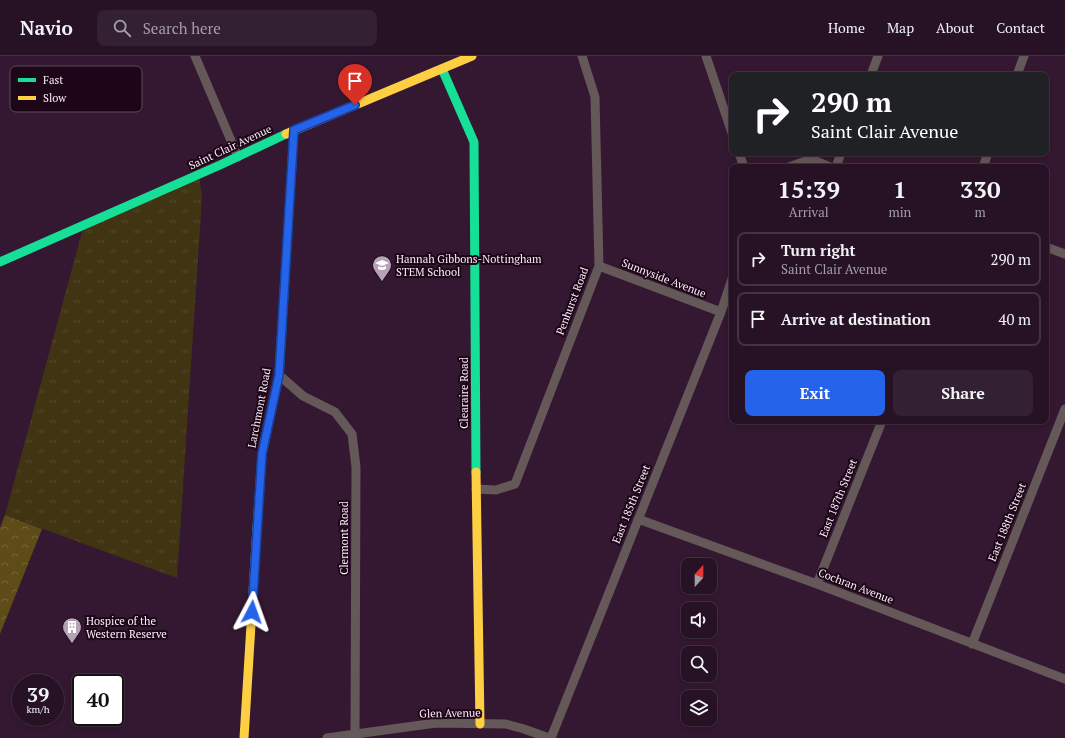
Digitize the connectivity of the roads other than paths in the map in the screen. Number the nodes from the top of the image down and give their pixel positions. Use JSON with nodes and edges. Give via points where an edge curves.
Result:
{"nodes":[{"id":1,"x":195,"y":56,"type":"edge"},
{"id":2,"x":472,"y":56,"type":"edge"},
{"id":3,"x":582,"y":56,"type":"edge"},
{"id":4,"x":706,"y":56,"type":"edge"},
{"id":5,"x":878,"y":56,"type":"edge"},
{"id":6,"x":1024,"y":56,"type":"edge"},
{"id":7,"x":442,"y":69,"type":"junction"},
{"id":8,"x":872,"y":72,"type":"edge"},
{"id":9,"x":1018,"y":72,"type":"edge"},
{"id":10,"x":729,"y":124,"type":"edge"},
{"id":11,"x":294,"y":130,"type":"junction"},
{"id":12,"x":238,"y":157,"type":"junction"},
{"id":13,"x":797,"y":164,"type":"edge"},
{"id":14,"x":823,"y":164,"type":"edge"},
{"id":15,"x":1049,"y":248,"type":"edge"},
{"id":16,"x":1065,"y":254,"type":"edge"},
{"id":17,"x":0,"y":262,"type":"edge"},
{"id":18,"x":598,"y":266,"type":"junction"},
{"id":19,"x":729,"y":286,"type":"edge"},
{"id":20,"x":720,"y":312,"type":"junction"},
{"id":21,"x":279,"y":375,"type":"junction"},
{"id":22,"x":1065,"y":410,"type":"edge"},
{"id":23,"x":881,"y":424,"type":"edge"},
{"id":24,"x":476,"y":489,"type":"junction"},
{"id":25,"x":638,"y":519,"type":"junction"},
{"id":26,"x":817,"y":584,"type":"junction"},
{"id":27,"x":972,"y":644,"type":"junction"},
{"id":28,"x":1065,"y":679,"type":"edge"},
{"id":29,"x":480,"y":724,"type":"junction"},
{"id":30,"x":355,"y":736,"type":"edge"},
{"id":31,"x":244,"y":738,"type":"edge"},
{"id":32,"x":327,"y":738,"type":"edge"},
{"id":33,"x":550,"y":738,"type":"edge"}],
"edges":[{"from":1,"to":12,"type":"street"},
{"from":2,"to":7,"type":"street","name":"Saint Clair Avenue"},
{"from":3,"to":18,"type":"street","name":"Penhurst Road","via":[[595,97]]},
{"from":4,"to":10,"type":"street"},
{"from":5,"to":8,"type":"street"},
{"from":6,"to":9,"type":"street"},
{"from":7,"to":11,"type":"street","name":"Saint Clair Avenue"},
{"from":7,"to":24,"type":"street","name":"Clearaire Road","via":[[474,142]]},
{"from":11,"to":12,"type":"street","name":"Saint Clair Avenue"},
{"from":11,"to":21,"type":"street","name":"Larchmont Road"},
{"from":12,"to":17,"type":"street","name":"Saint Clair Avenue"},
{"from":13,"to":14,"type":"street","via":[[811,159]]},
{"from":15,"to":16,"type":"street"},
{"from":18,"to":20,"type":"street","name":"Sunnyside Avenue"},
{"from":18,"to":24,"type":"street","name":"Penhurst Road","via":[[515,484],[496,490]]},
{"from":19,"to":20,"type":"street","name":"East 185th Street"},
{"from":20,"to":25,"type":"street","name":"East 185th Street"},
{"from":21,"to":30,"type":"street","name":"Clermont Road","via":[[303,396],[336,412],[352,434],[356,467]]},
{"from":21,"to":31,"type":"street","name":"Larchmont Road","via":[[262,454]]},
{"from":22,"to":27,"type":"street","name":"East 188th Street"},
{"from":23,"to":26,"type":"street","name":"East 187th Street"},
{"from":24,"to":29,"type":"street","name":"Clearaire Road"},
{"from":25,"to":26,"type":"street","name":"Cochran Avenue"},
{"from":25,"to":33,"type":"street","name":"East 185th Street"},
{"from":26,"to":27,"type":"street","name":"Cochran Avenue"},
{"from":27,"to":28,"type":"street","name":"Cochran Avenue"},
{"from":29,"to":30,"type":"street","name":"Glen Avenue","via":[[436,723]]},
{"from":29,"to":33,"type":"street","name":"Glen Avenue","via":[[506,724]]},
{"from":30,"to":32,"type":"street","name":"Glen Avenue"}]}
